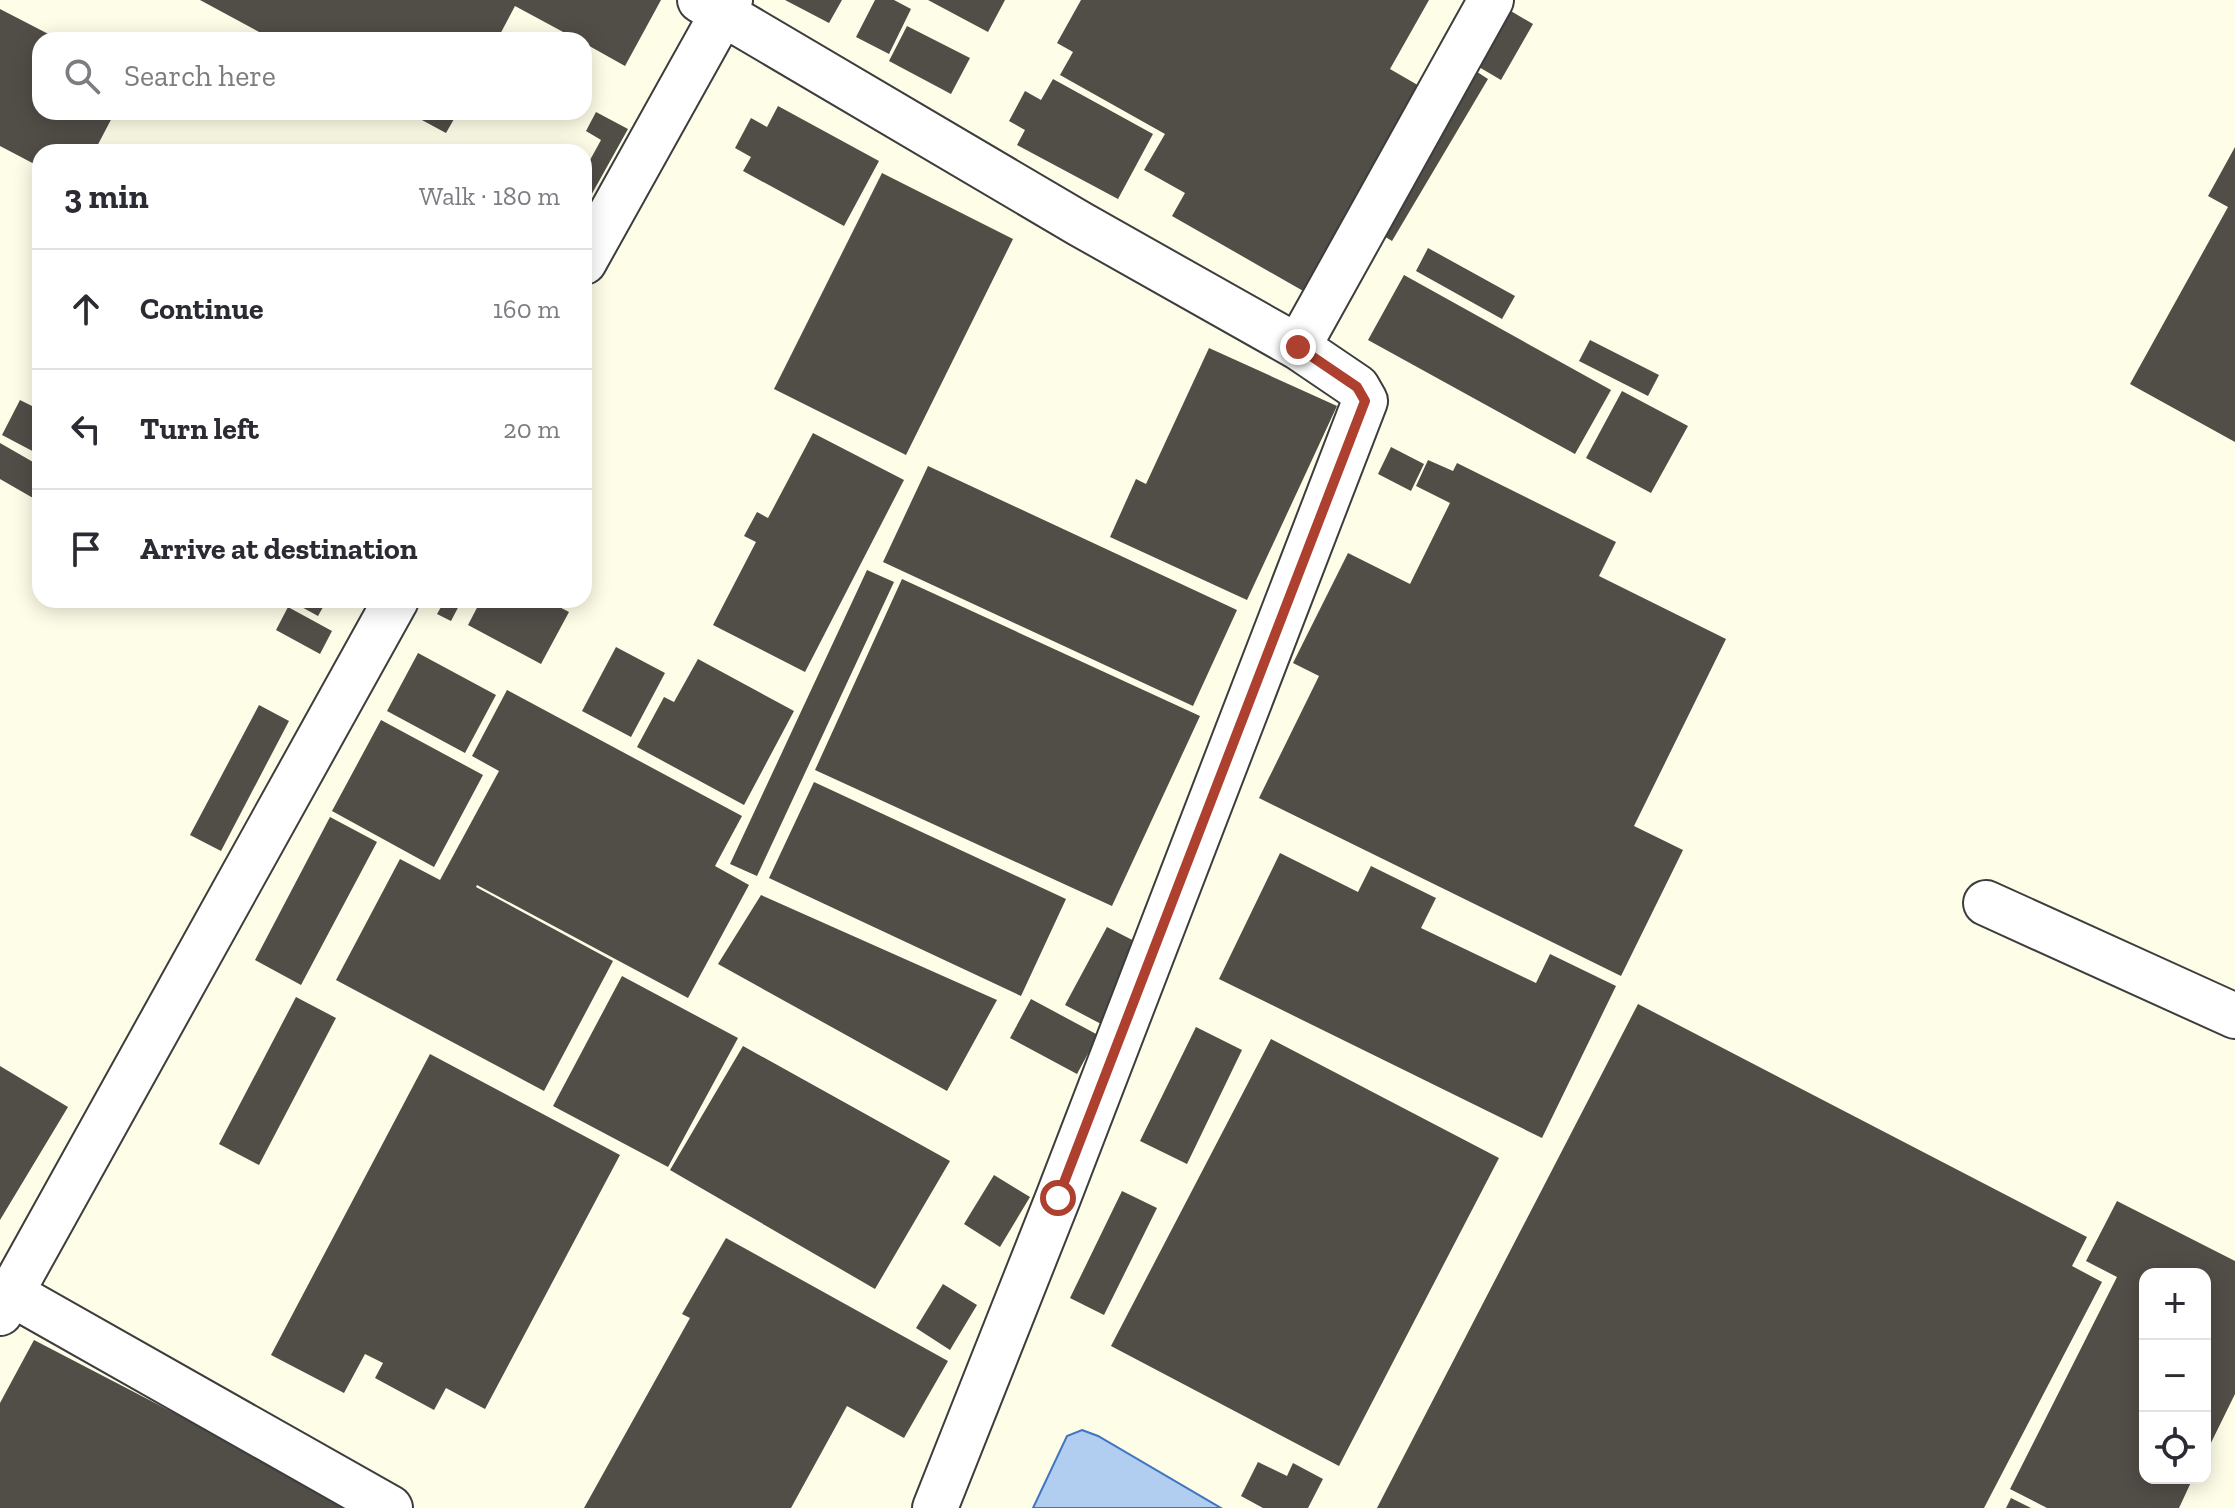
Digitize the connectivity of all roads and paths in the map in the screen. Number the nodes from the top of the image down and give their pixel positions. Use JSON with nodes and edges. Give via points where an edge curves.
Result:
{"nodes":[{"id":1,"x":1491,"y":0,"type":"edge"},
{"id":2,"x":717,"y":5,"type":"edge"},
{"id":3,"x":592,"y":247,"type":"edge"},
{"id":4,"x":1298,"y":347,"type":"junction"},
{"id":5,"x":392,"y":608,"type":"edge"},
{"id":6,"x":1986,"y":903,"type":"dead end"},
{"id":7,"x":2235,"y":1016,"type":"edge"},
{"id":8,"x":5,"y":1303,"type":"edge"},
{"id":9,"x":390,"y":1508,"type":"edge"},
{"id":10,"x":935,"y":1508,"type":"edge"}],
"edges":[{"from":1,"to":4,"type":"street"},
{"from":2,"to":3,"type":"street"},
{"from":2,"to":4,"type":"street","via":[[1080,224]]},
{"from":4,"to":10,"type":"street","via":[[1357,387],[1365,401]]},
{"from":5,"to":8,"type":"street"},
{"from":6,"to":7,"type":"street"},
{"from":8,"to":9,"type":"street"}]}
